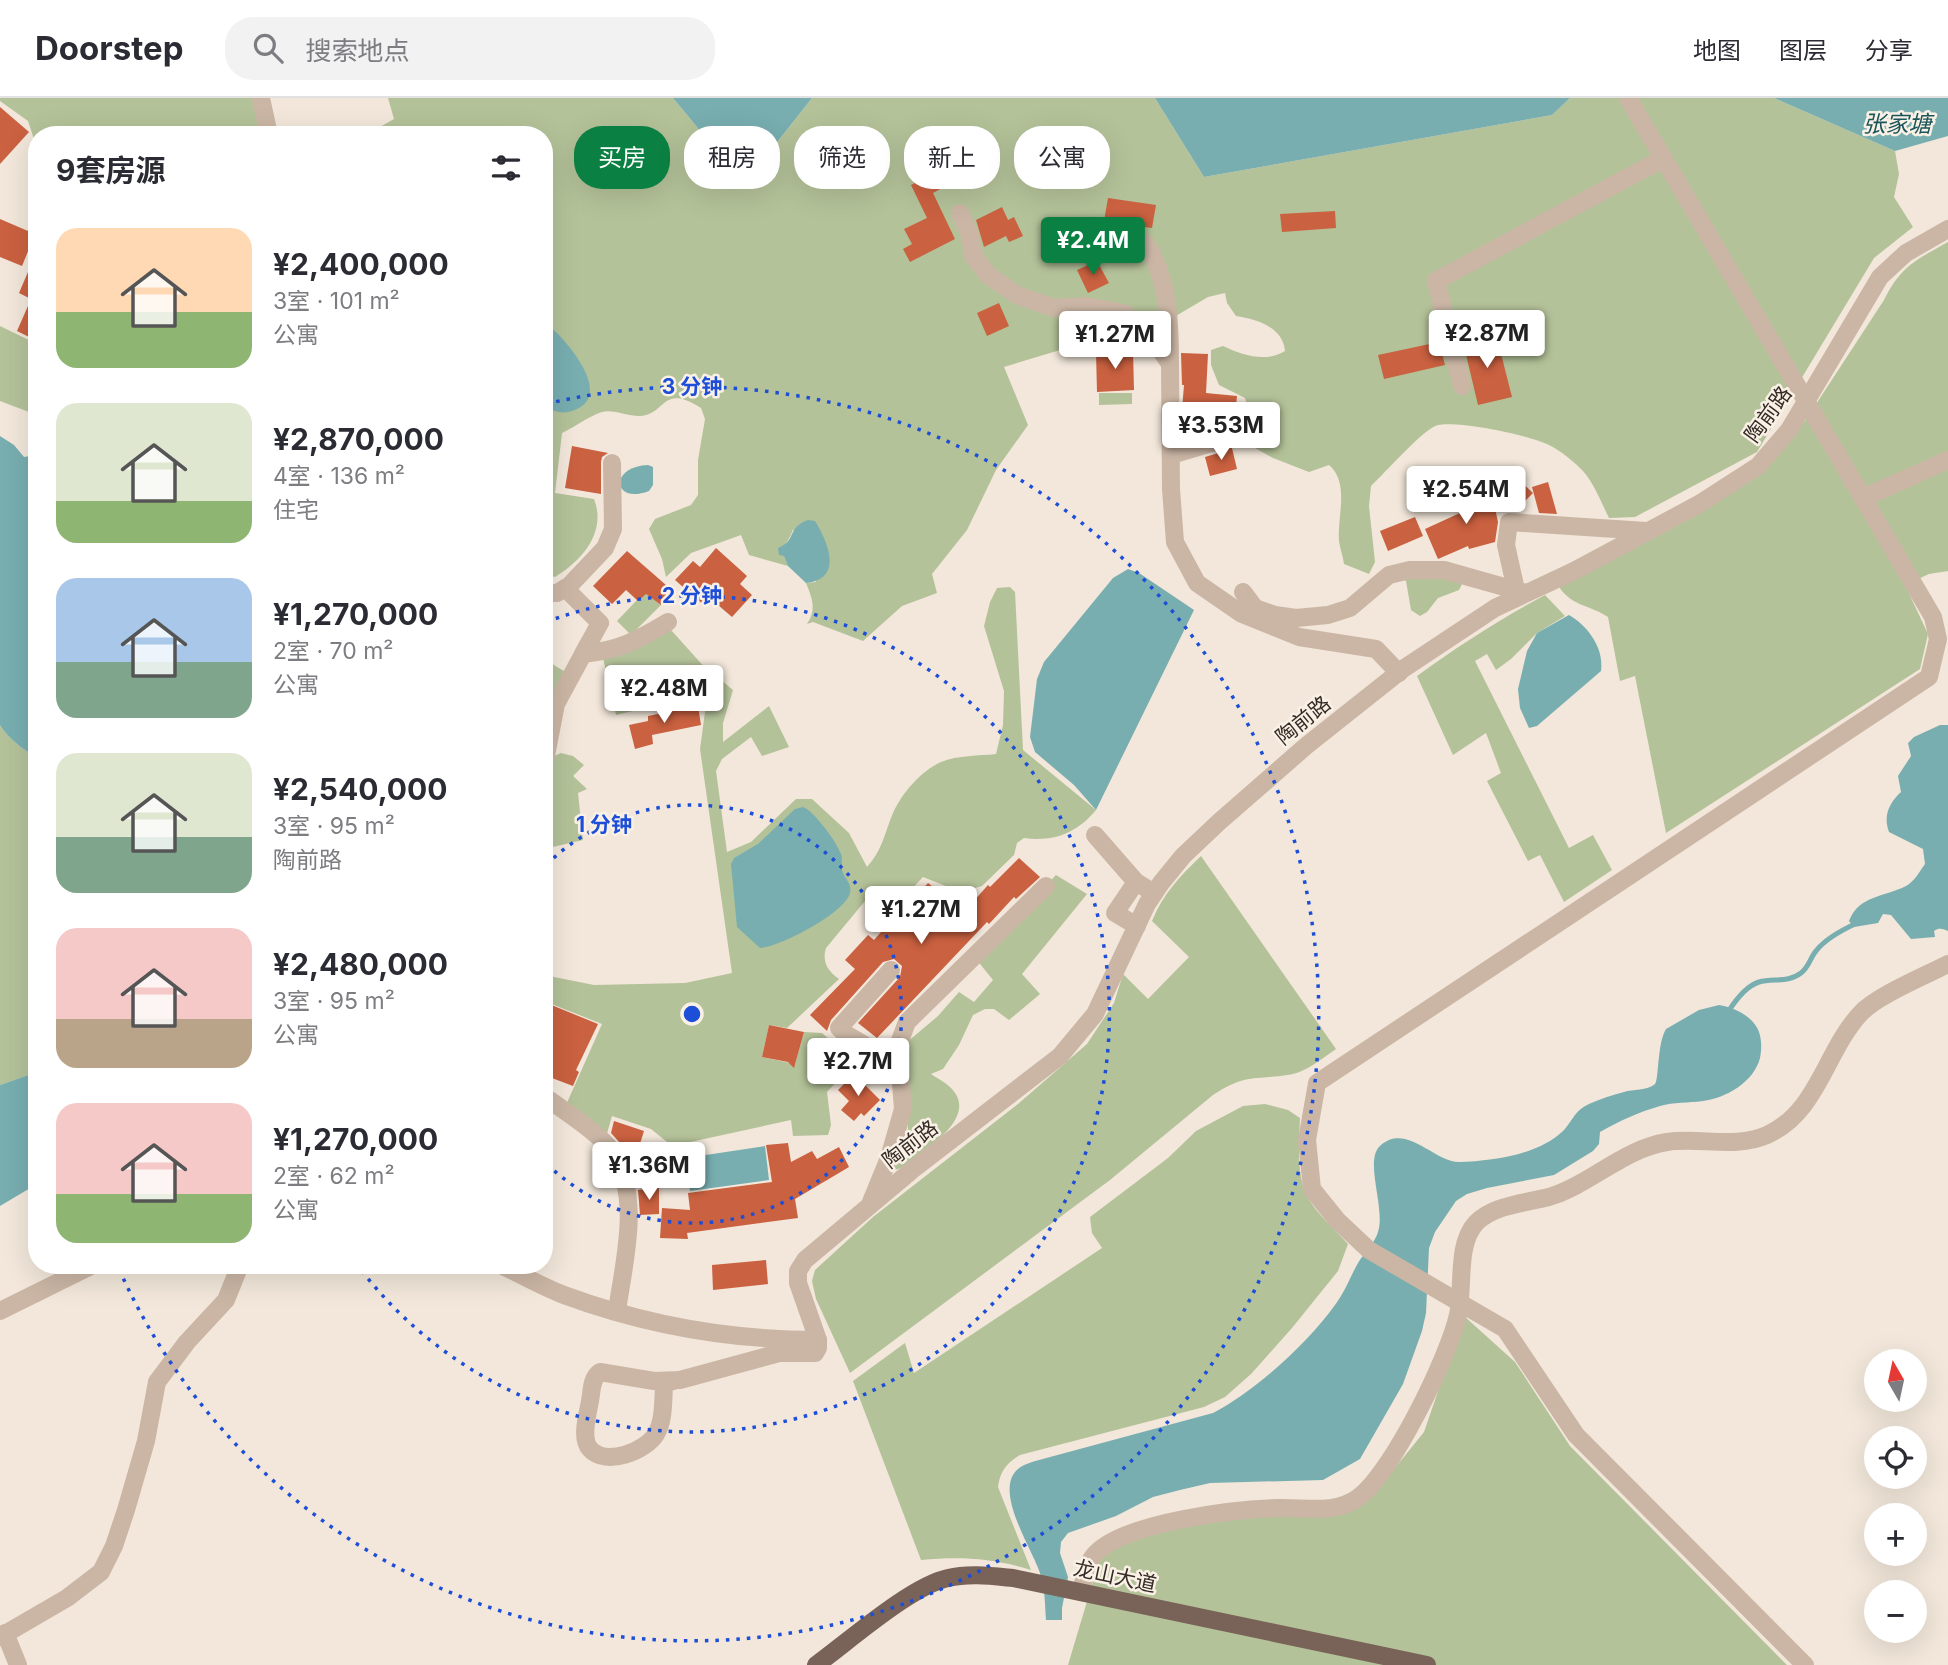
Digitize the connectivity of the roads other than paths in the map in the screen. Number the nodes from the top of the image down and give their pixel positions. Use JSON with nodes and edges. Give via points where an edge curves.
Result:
{"nodes":[{"id":1,"x":261,"y":98,"type":"edge"},
{"id":2,"x":1628,"y":98,"type":"edge"},
{"id":3,"x":268,"y":126,"type":"edge"},
{"id":4,"x":1664,"y":158,"type":"junction"},
{"id":5,"x":960,"y":212,"type":"dead end"},
{"id":6,"x":1948,"y":229,"type":"edge"},
{"id":7,"x":1129,"y":230,"type":"dead end"},
{"id":8,"x":1170,"y":364,"type":"junction"},
{"id":9,"x":1462,"y":386,"type":"dead end"},
{"id":10,"x":1807,"y":401,"type":"junction"},
{"id":11,"x":1171,"y":422,"type":"junction"},
{"id":12,"x":1171,"y":455,"type":"junction"},
{"id":13,"x":1948,"y":460,"type":"edge"},
{"id":14,"x":612,"y":463,"type":"dead end"},
{"id":15,"x":1863,"y":498,"type":"junction"},
{"id":16,"x":1648,"y":531,"type":"junction"},
{"id":17,"x":565,"y":588,"type":"junction"},
{"id":18,"x":1521,"y":592,"type":"junction"},
{"id":19,"x":553,"y":593,"type":"edge"},
{"id":20,"x":1245,"y":603,"type":"junction"},
{"id":21,"x":668,"y":622,"type":"dead end"},
{"id":22,"x":583,"y":654,"type":"junction"},
{"id":23,"x":1399,"y":673,"type":"junction"},
{"id":24,"x":553,"y":720,"type":"edge"},
{"id":25,"x":1095,"y":835,"type":"dead end"},
{"id":26,"x":1136,"y":882,"type":"junction"},
{"id":27,"x":1046,"y":886,"type":"dead end"},
{"id":28,"x":1154,"y":893,"type":"junction"},
{"id":29,"x":1137,"y":926,"type":"junction"},
{"id":30,"x":1948,"y":964,"type":"edge"},
{"id":31,"x":891,"y":970,"type":"dead end"},
{"id":32,"x":899,"y":1065,"type":"junction"},
{"id":33,"x":553,"y":1103,"type":"edge"},
{"id":34,"x":870,"y":1205,"type":"junction"},
{"id":35,"x":75,"y":1274,"type":"edge"},
{"id":36,"x":236,"y":1274,"type":"edge"},
{"id":37,"x":520,"y":1274,"type":"edge"},
{"id":38,"x":1455,"y":1300,"type":"junction"},
{"id":39,"x":0,"y":1311,"type":"edge"},
{"id":40,"x":617,"y":1311,"type":"junction"},
{"id":41,"x":818,"y":1340,"type":"junction"},
{"id":42,"x":677,"y":1380,"type":"junction"},
{"id":43,"x":1080,"y":1592,"type":"junction"},
{"id":44,"x":3,"y":1635,"type":"edge"},
{"id":45,"x":18,"y":1665,"type":"edge"},
{"id":46,"x":816,"y":1665,"type":"edge"},
{"id":47,"x":1427,"y":1665,"type":"edge"},
{"id":48,"x":1805,"y":1665,"type":"edge"}],
"edges":[{"from":1,"to":3,"type":"street"},
{"from":2,"to":4,"type":"street"},
{"from":4,"to":9,"type":"street","via":[[1436,281]]},
{"from":4,"to":10,"type":"street"},
{"from":5,"to":8,"type":"street","via":[[974,255],[988,275],[1017,295],[1054,308],[1086,306],[1124,313],[1150,335]]},
{"from":6,"to":10,"type":"street","name":"陶前路","via":[[1906,253],[1880,277]]},
{"from":7,"to":8,"type":"street","via":[[1145,243],[1159,272],[1170,323]]},
{"from":8,"to":11,"type":"street"},
{"from":10,"to":15,"type":"street"},
{"from":10,"to":16,"type":"street","name":"陶前路","via":[[1758,466]]},
{"from":11,"to":12,"type":"street"},
{"from":11,"to":12,"type":"street","via":[[1213,423],[1218,440]]},
{"from":12,"to":20,"type":"street","via":[[1175,542],[1197,583]]},
{"from":13,"to":15,"type":"street"},
{"from":14,"to":17,"type":"street","via":[[613,529],[605,548]]},
{"from":15,"to":38,"type":"street","via":[[1933,617],[1938,639],[1929,677],[1317,1083],[1307,1140],[1312,1189],[1369,1250]]},
{"from":16,"to":18,"type":"street","name":"陶前路","via":[[1574,571]]},
{"from":16,"to":18,"type":"street","via":[[1509,522],[1506,545]]},
{"from":17,"to":19,"type":"street"},
{"from":17,"to":22,"type":"street","via":[[600,623]]},
{"from":18,"to":20,"type":"street","via":[[1444,570],[1410,570],[1388,575],[1350,608],[1328,615],[1275,615]]},
{"from":18,"to":23,"type":"street","name":"陶前路"},
{"from":20,"to":23,"type":"street","via":[[1299,637],[1376,649]]},
{"from":21,"to":22,"type":"street","via":[[611,651]]},
{"from":22,"to":24,"type":"street","via":[[556,704]]},
{"from":23,"to":28,"type":"street","name":"陶前路","via":[[1219,822],[1183,856]]},
{"from":25,"to":26,"type":"street"},
{"from":26,"to":28,"type":"street"},
{"from":26,"to":29,"type":"street","via":[[1115,913]]},
{"from":27,"to":32,"type":"street","via":[[907,1022],[898,1046]]},
{"from":28,"to":29,"type":"street","name":"陶前路"},
{"from":29,"to":34,"type":"street","name":"陶前路","via":[[1095,1014],[1060,1056]]},
{"from":30,"to":38,"type":"street","via":[[1864,1010],[1844,1035],[1804,1106],[1773,1132],[1742,1141],[1651,1145],[1572,1188],[1480,1220],[1465,1250]]},
{"from":31,"to":32,"type":"street","via":[[839,1028]]},
{"from":32,"to":34,"type":"street","via":[[903,1109]]},
{"from":33,"to":40,"type":"street","via":[[611,1150],[627,1184],[628,1235]]},
{"from":34,"to":41,"type":"street","name":"陶前路","via":[[798,1271]]},
{"from":35,"to":39,"type":"street"},
{"from":36,"to":44,"type":"street","via":[[226,1300],[157,1382],[146,1441],[102,1572]]},
{"from":37,"to":40,"type":"street","via":[[563,1295]]},
{"from":38,"to":43,"type":"street","via":[[1452,1335],[1433,1379],[1390,1460],[1359,1497],[1332,1510],[1224,1512],[1136,1531],[1093,1556]]},
{"from":38,"to":48,"type":"street","via":[[1505,1329],[1576,1435]]},
{"from":40,"to":41,"type":"street","via":[[731,1335]]},
{"from":41,"to":42,"type":"street","via":[[815,1353],[779,1353]]},
{"from":42,"to":42,"type":"street","via":[[664,1386],[655,1437],[623,1457],[604,1457],[590,1449],[585,1438],[596,1374]]},
{"from":43,"to":46,"type":"main road","name":"龙山大道","via":[[1013,1578],[947,1578],[901,1602]]},
{"from":43,"to":47,"type":"main road","name":"龙山大道"},
{"from":44,"to":45,"type":"street"}]}
